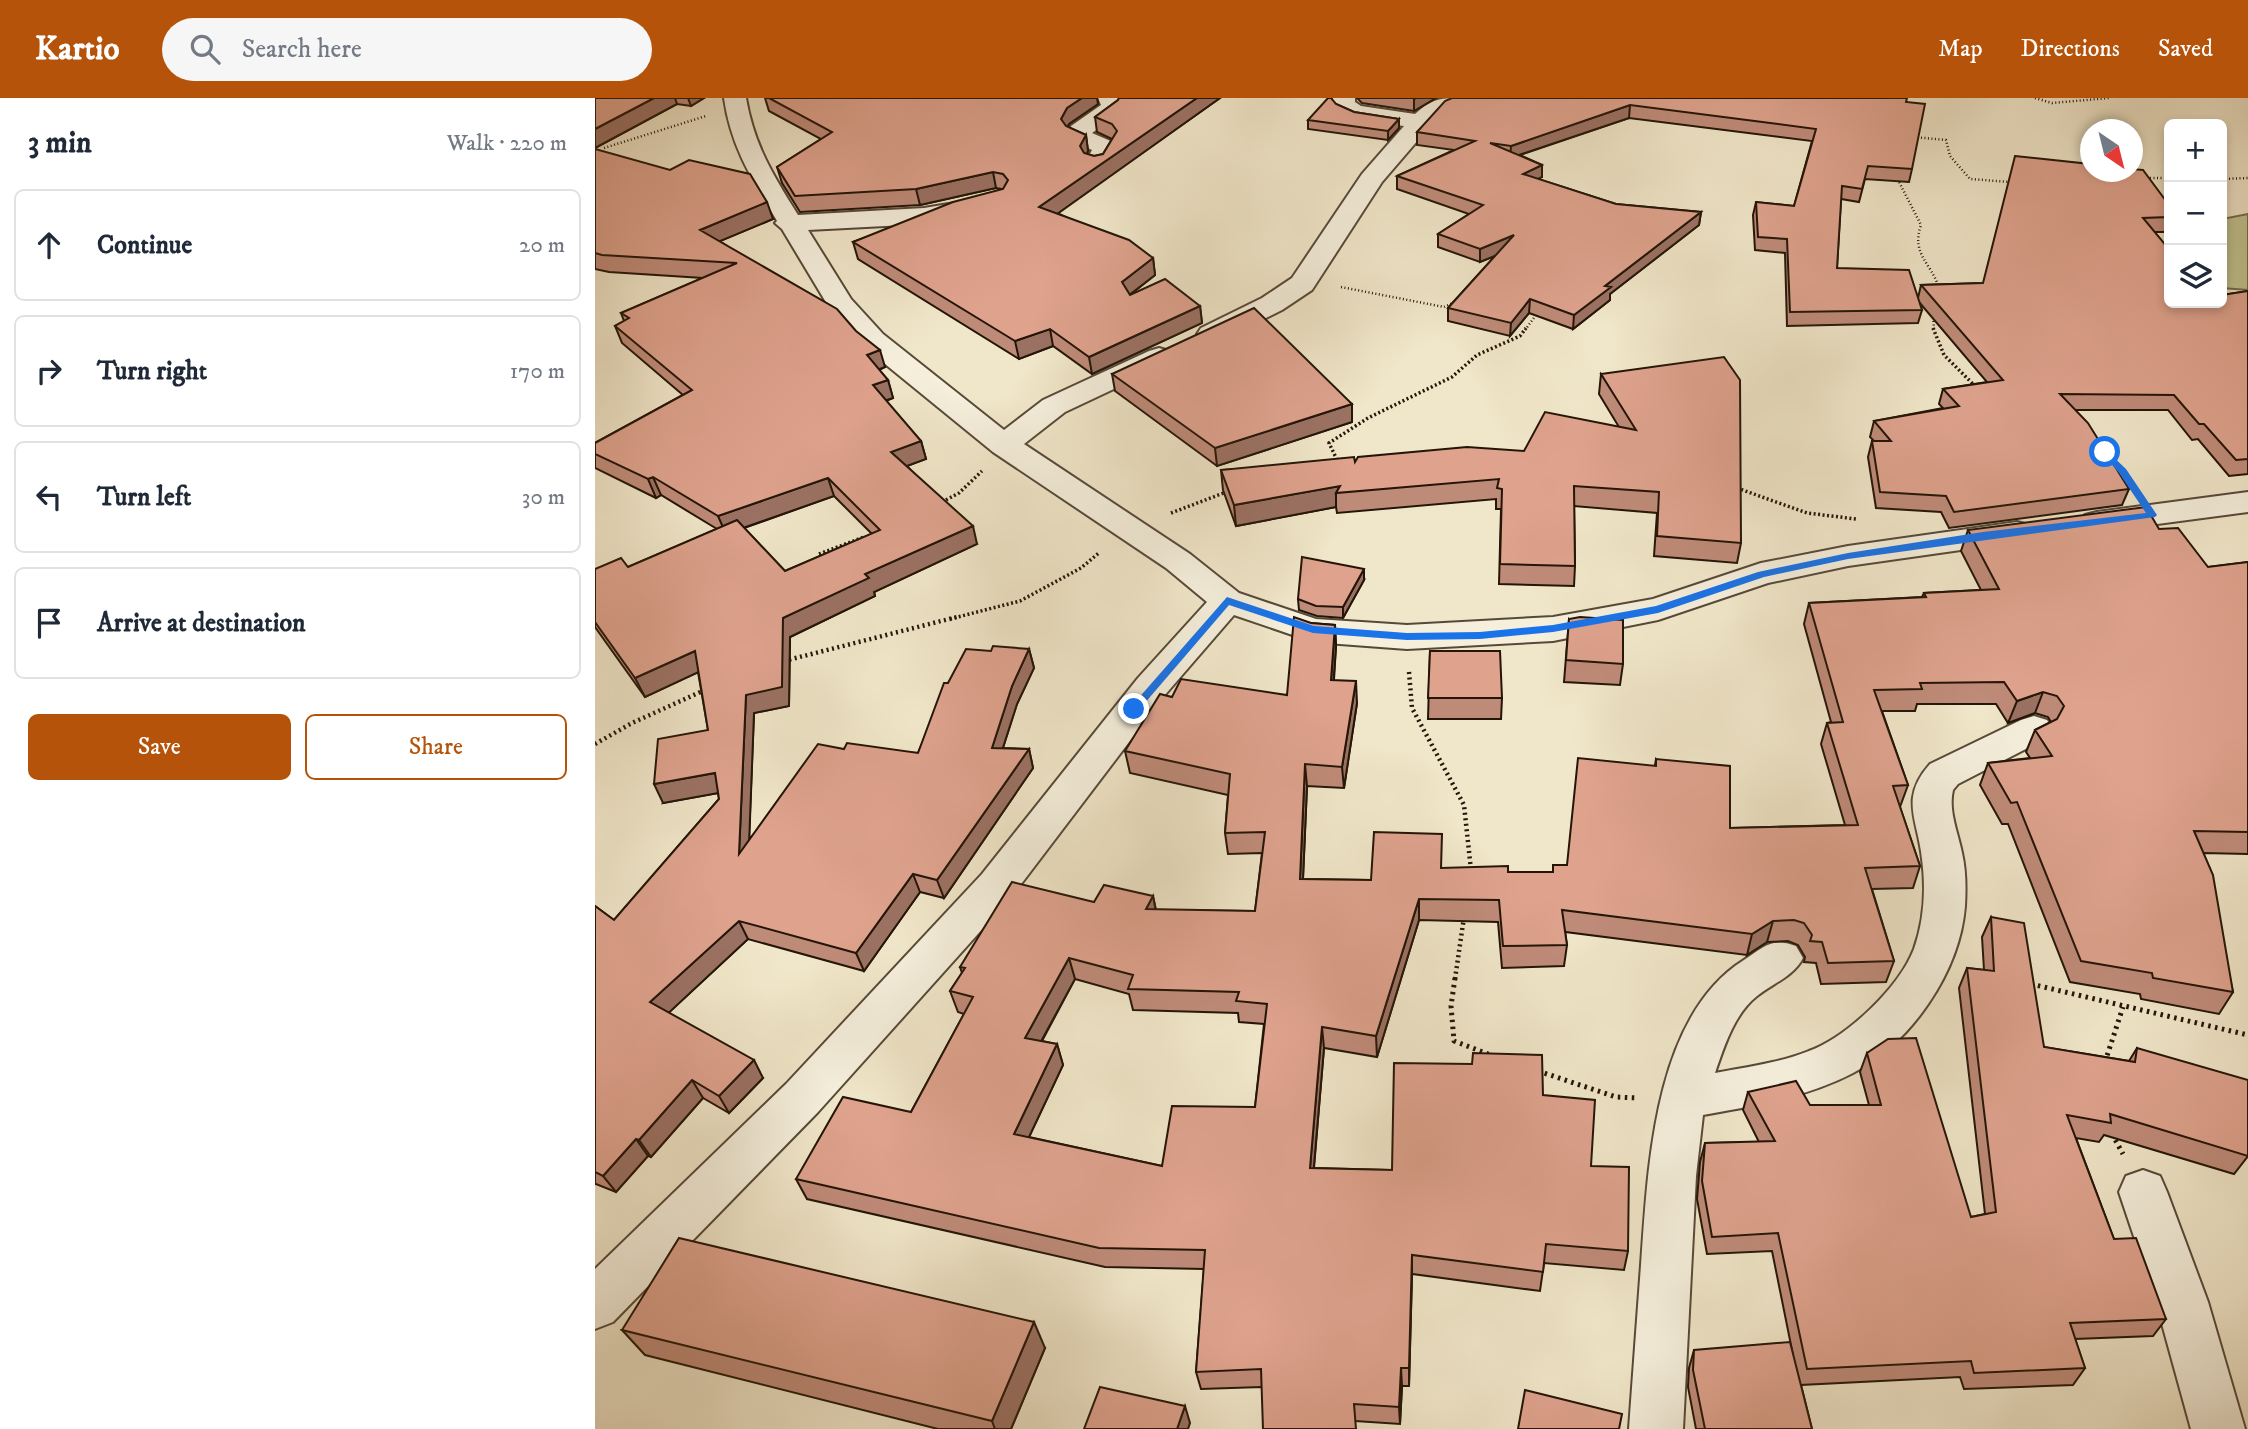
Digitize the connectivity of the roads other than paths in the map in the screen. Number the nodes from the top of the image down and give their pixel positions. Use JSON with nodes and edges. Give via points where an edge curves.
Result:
{"nodes":[{"id":1,"x":1109,"y":98,"type":"edge"},
{"id":2,"x":1345,"y":98,"type":"edge"},
{"id":3,"x":1454,"y":98,"type":"edge"},
{"id":4,"x":745,"y":102,"type":"edge"},
{"id":5,"x":1420,"y":122,"type":"junction"},
{"id":6,"x":1097,"y":163,"type":"edge"},
{"id":7,"x":987,"y":202,"type":"edge"},
{"id":8,"x":788,"y":223,"type":"junction"},
{"id":9,"x":1004,"y":446,"type":"junction"},
{"id":10,"x":2248,"y":502,"type":"edge"},
{"id":11,"x":1227,"y":601,"type":"junction"},
{"id":12,"x":2034,"y":729,"type":"edge"},
{"id":13,"x":1781,"y":958,"type":"dead end"},
{"id":14,"x":1682,"y":1099,"type":"junction"},
{"id":15,"x":2143,"y":1192,"type":"road end"},
{"id":16,"x":595,"y":1304,"type":"edge"},
{"id":17,"x":1656,"y":1429,"type":"edge"},
{"id":18,"x":2218,"y":1429,"type":"edge"}],
"edges":[{"from":1,"to":6,"type":"street","via":[[1111,109],[1078,135],[1105,147]]},
{"from":2,"to":5,"type":"street","via":[[1345,108],[1355,112]]},
{"from":3,"to":5,"type":"street","via":[[1435,106]]},
{"from":4,"to":8,"type":"street","via":[[752,160]]},
{"from":5,"to":9,"type":"street","via":[[1371,179],[1302,284],[1272,304],[1054,407]]},
{"from":7,"to":8,"type":"street","via":[[924,216]]},
{"from":8,"to":9,"type":"street","via":[[840,303],[873,340]]},
{"from":9,"to":11,"type":"street","via":[[1178,561]]},
{"from":10,"to":11,"type":"street","via":[[1848,556],[1761,574],[1658,609],[1553,629],[1407,637],[1313,629]]},
{"from":11,"to":16,"type":"street","via":[[1151,687],[987,895],[802,1098]]},
{"from":12,"to":14,"type":"street","via":[[1944,774],[1934,787],[1932,806],[1943,859],[1945,902],[1936,949],[1920,982],[1874,1034],[1825,1065]]},
{"from":13,"to":14,"type":"street","via":[[1739,985],[1709,1026]]},
{"from":14,"to":17,"type":"street","via":[[1672,1176]]},
{"from":15,"to":18,"type":"street","via":[[2182,1302]]}]}
